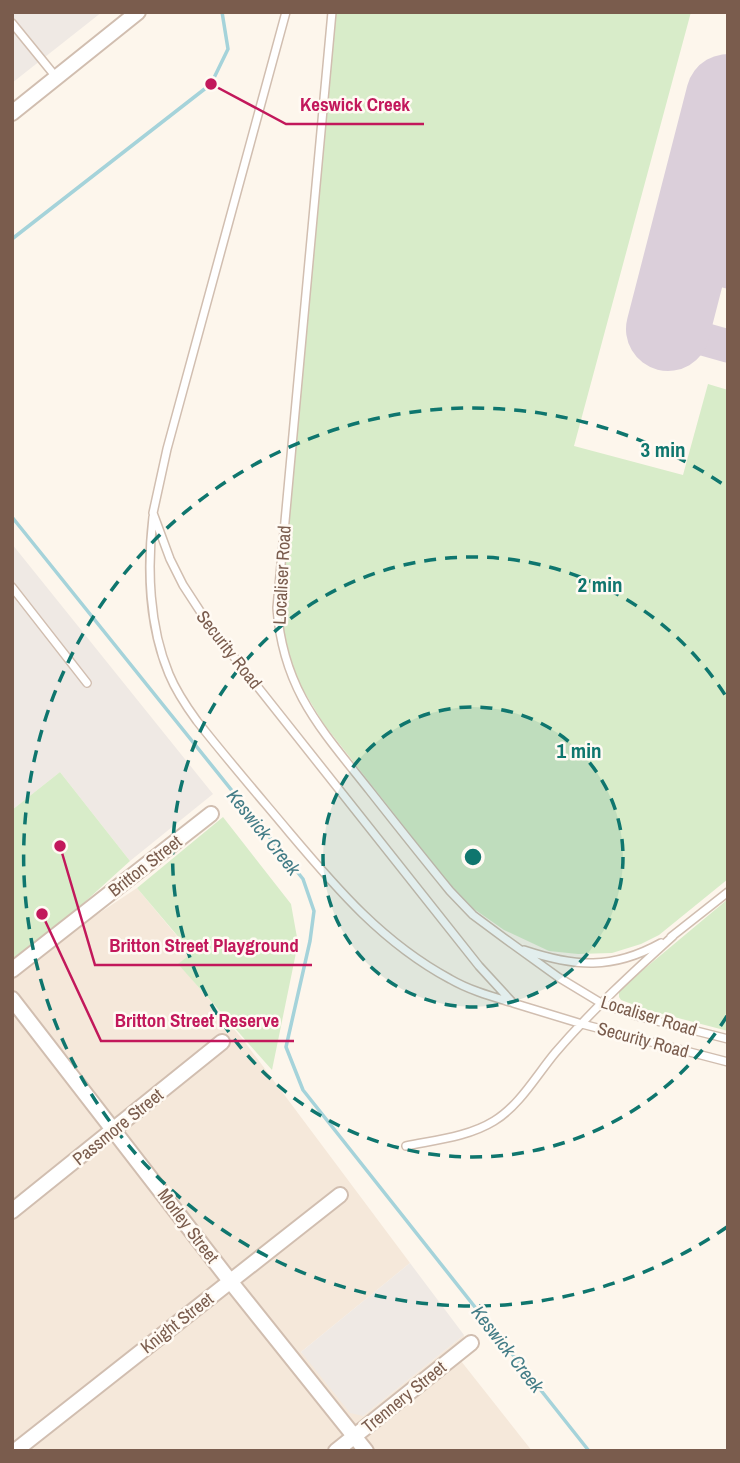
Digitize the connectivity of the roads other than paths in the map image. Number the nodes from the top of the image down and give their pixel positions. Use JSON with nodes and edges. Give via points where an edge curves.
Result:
{"nodes":[{"id":1,"x":138,"y":12,"type":"edge"},
{"id":2,"x":286,"y":12,"type":"edge"},
{"id":3,"x":332,"y":12,"type":"edge"},
{"id":4,"x":12,"y":23,"type":"edge"},
{"id":5,"x":56,"y":78,"type":"junction"},
{"id":6,"x":12,"y":113,"type":"edge"},
{"id":7,"x":153,"y":513,"type":"junction"},
{"id":8,"x":12,"y":587,"type":"edge"},
{"id":9,"x":87,"y":684,"type":"dead end"},
{"id":10,"x":211,"y":814,"type":"dead end"},
{"id":11,"x":728,"y":892,"type":"edge"},
{"id":12,"x":673,"y":936,"type":"junction"},
{"id":13,"x":519,"y":948,"type":"junction"},
{"id":14,"x":12,"y":970,"type":"edge"},
{"id":15,"x":12,"y":999,"type":"edge"},
{"id":16,"x":513,"y":1003,"type":"junction"},
{"id":17,"x":601,"y":1003,"type":"junction"},
{"id":18,"x":582,"y":1024,"type":"junction"},
{"id":19,"x":728,"y":1039,"type":"edge"},
{"id":20,"x":222,"y":1042,"type":"dead end"},
{"id":21,"x":728,"y":1062,"type":"edge"},
{"id":22,"x":115,"y":1130,"type":"junction"},
{"id":23,"x":406,"y":1146,"type":"dead end"},
{"id":24,"x":340,"y":1195,"type":"dead end"},
{"id":25,"x":12,"y":1211,"type":"edge"},
{"id":26,"x":230,"y":1280,"type":"junction"},
{"id":27,"x":471,"y":1343,"type":"dead end"},
{"id":28,"x":354,"y":1436,"type":"junction"},
{"id":29,"x":15,"y":1451,"type":"edge"},
{"id":30,"x":336,"y":1451,"type":"edge"},
{"id":31,"x":366,"y":1451,"type":"edge"}],
"edges":[{"from":1,"to":5,"type":"street"},
{"from":2,"to":7,"type":"lane"},
{"from":3,"to":13,"type":"lane","name":"Localiser Road","via":[[280,568],[279,630],[293,680],[324,733],[450,891],[473,915]]},
{"from":4,"to":5,"type":"lane"},
{"from":5,"to":6,"type":"street"},
{"from":7,"to":16,"type":"lane","name":"Security Road","via":[[183,585],[211,628]]},
{"from":7,"to":16,"type":"lane","via":[[149,546],[162,654],[181,699],[197,721],[339,891],[373,925],[451,980]]},
{"from":8,"to":9,"type":"lane"},
{"from":10,"to":14,"type":"street","name":"Britton Street"},
{"from":11,"to":12,"type":"lane"},
{"from":12,"to":13,"type":"lane","via":[[642,953],[610,962],[566,962]]},
{"from":12,"to":17,"type":"lane"},
{"from":13,"to":17,"type":"lane","name":"Localiser Road"},
{"from":15,"to":22,"type":"street","name":"Morley Street"},
{"from":16,"to":18,"type":"lane","name":"Security Road"},
{"from":17,"to":18,"type":"lane"},
{"from":17,"to":19,"type":"lane","name":"Localiser Road"},
{"from":18,"to":21,"type":"lane","name":"Security Road"},
{"from":18,"to":23,"type":"lane","via":[[496,1120],[461,1134]]},
{"from":20,"to":22,"type":"street","name":"Passmore Street"},
{"from":22,"to":25,"type":"street","name":"Passmore Street"},
{"from":22,"to":26,"type":"street","name":"Morley Street"},
{"from":24,"to":26,"type":"street","name":"Knight Street"},
{"from":26,"to":28,"type":"street","name":"Morley Street"},
{"from":26,"to":29,"type":"street","name":"Knight Street"},
{"from":27,"to":28,"type":"street","name":"Trennery Street"},
{"from":28,"to":30,"type":"street","name":"Trennery Street"},
{"from":28,"to":31,"type":"street","name":"Morley Street"}]}
